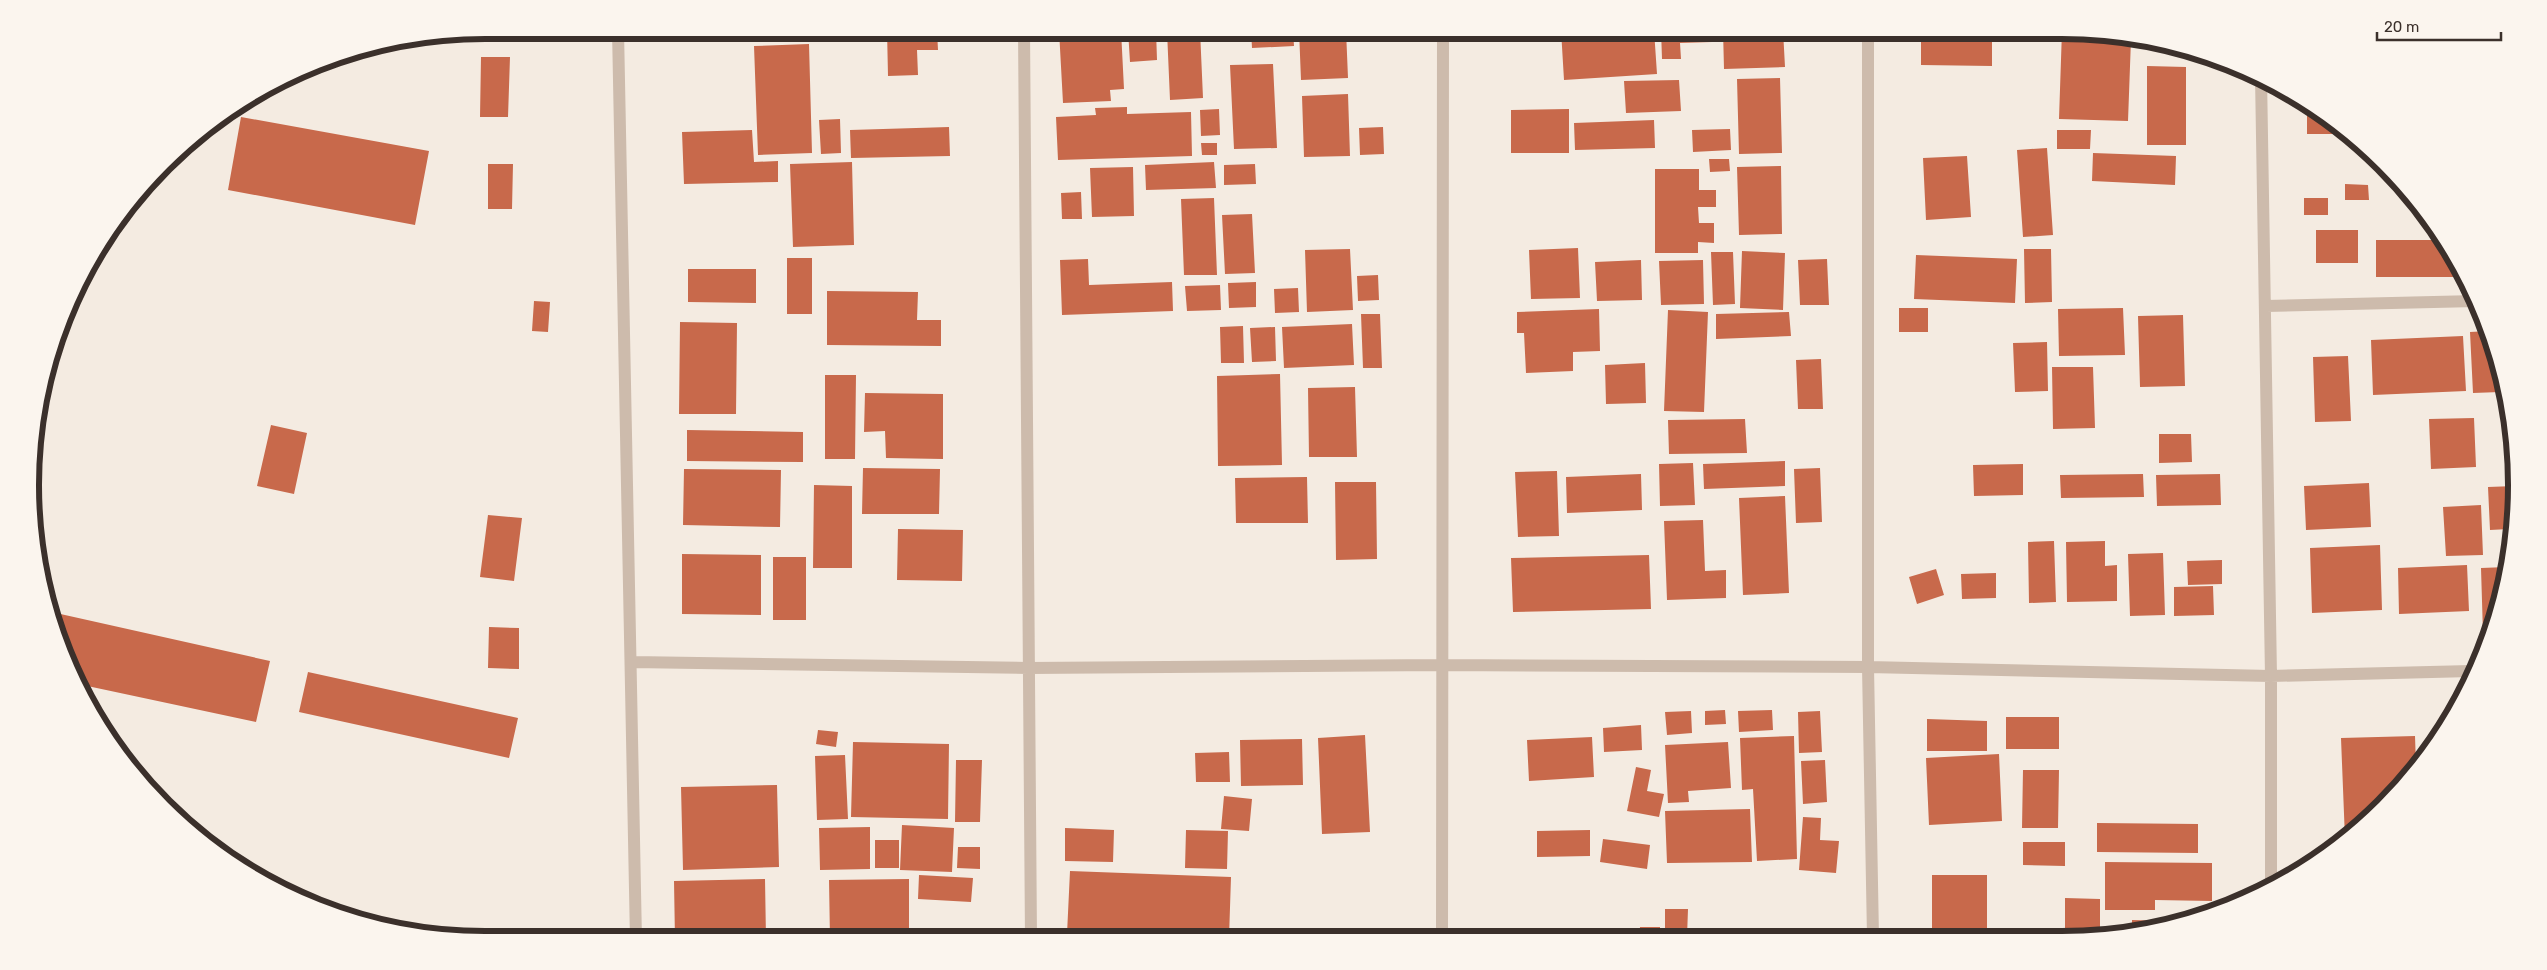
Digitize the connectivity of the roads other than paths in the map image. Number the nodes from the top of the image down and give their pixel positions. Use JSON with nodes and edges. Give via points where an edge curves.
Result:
{"nodes":[{"id":1,"x":618,"y":39,"type":"edge"},
{"id":2,"x":1024,"y":39,"type":"edge"},
{"id":3,"x":1444,"y":39,"type":"edge"},
{"id":4,"x":1868,"y":39,"type":"edge"},
{"id":5,"x":2261,"y":86,"type":"edge"},
{"id":6,"x":2468,"y":301,"type":"edge"},
{"id":7,"x":2266,"y":306,"type":"junction"},
{"id":8,"x":632,"y":662,"type":"junction"},
{"id":9,"x":1441,"y":665,"type":"junction"},
{"id":10,"x":1868,"y":667,"type":"junction"},
{"id":11,"x":1028,"y":668,"type":"junction"},
{"id":12,"x":2467,"y":671,"type":"edge"},
{"id":13,"x":2271,"y":676,"type":"junction"},
{"id":14,"x":2271,"y":879,"type":"edge"},
{"id":15,"x":636,"y":931,"type":"edge"},
{"id":16,"x":1031,"y":931,"type":"edge"},
{"id":17,"x":1442,"y":931,"type":"edge"},
{"id":18,"x":1873,"y":931,"type":"edge"}],
"edges":[{"from":1,"to":8,"type":"street"},
{"from":2,"to":11,"type":"street"},
{"from":3,"to":9,"type":"street"},
{"from":4,"to":10,"type":"street"},
{"from":5,"to":7,"type":"street"},
{"from":6,"to":7,"type":"street"},
{"from":7,"to":13,"type":"street"},
{"from":8,"to":11,"type":"street"},
{"from":8,"to":15,"type":"street"},
{"from":9,"to":10,"type":"street"},
{"from":9,"to":11,"type":"street"},
{"from":9,"to":17,"type":"street"},
{"from":10,"to":13,"type":"street"},
{"from":10,"to":18,"type":"street"},
{"from":11,"to":16,"type":"street"},
{"from":12,"to":13,"type":"street"},
{"from":13,"to":14,"type":"street"}]}
